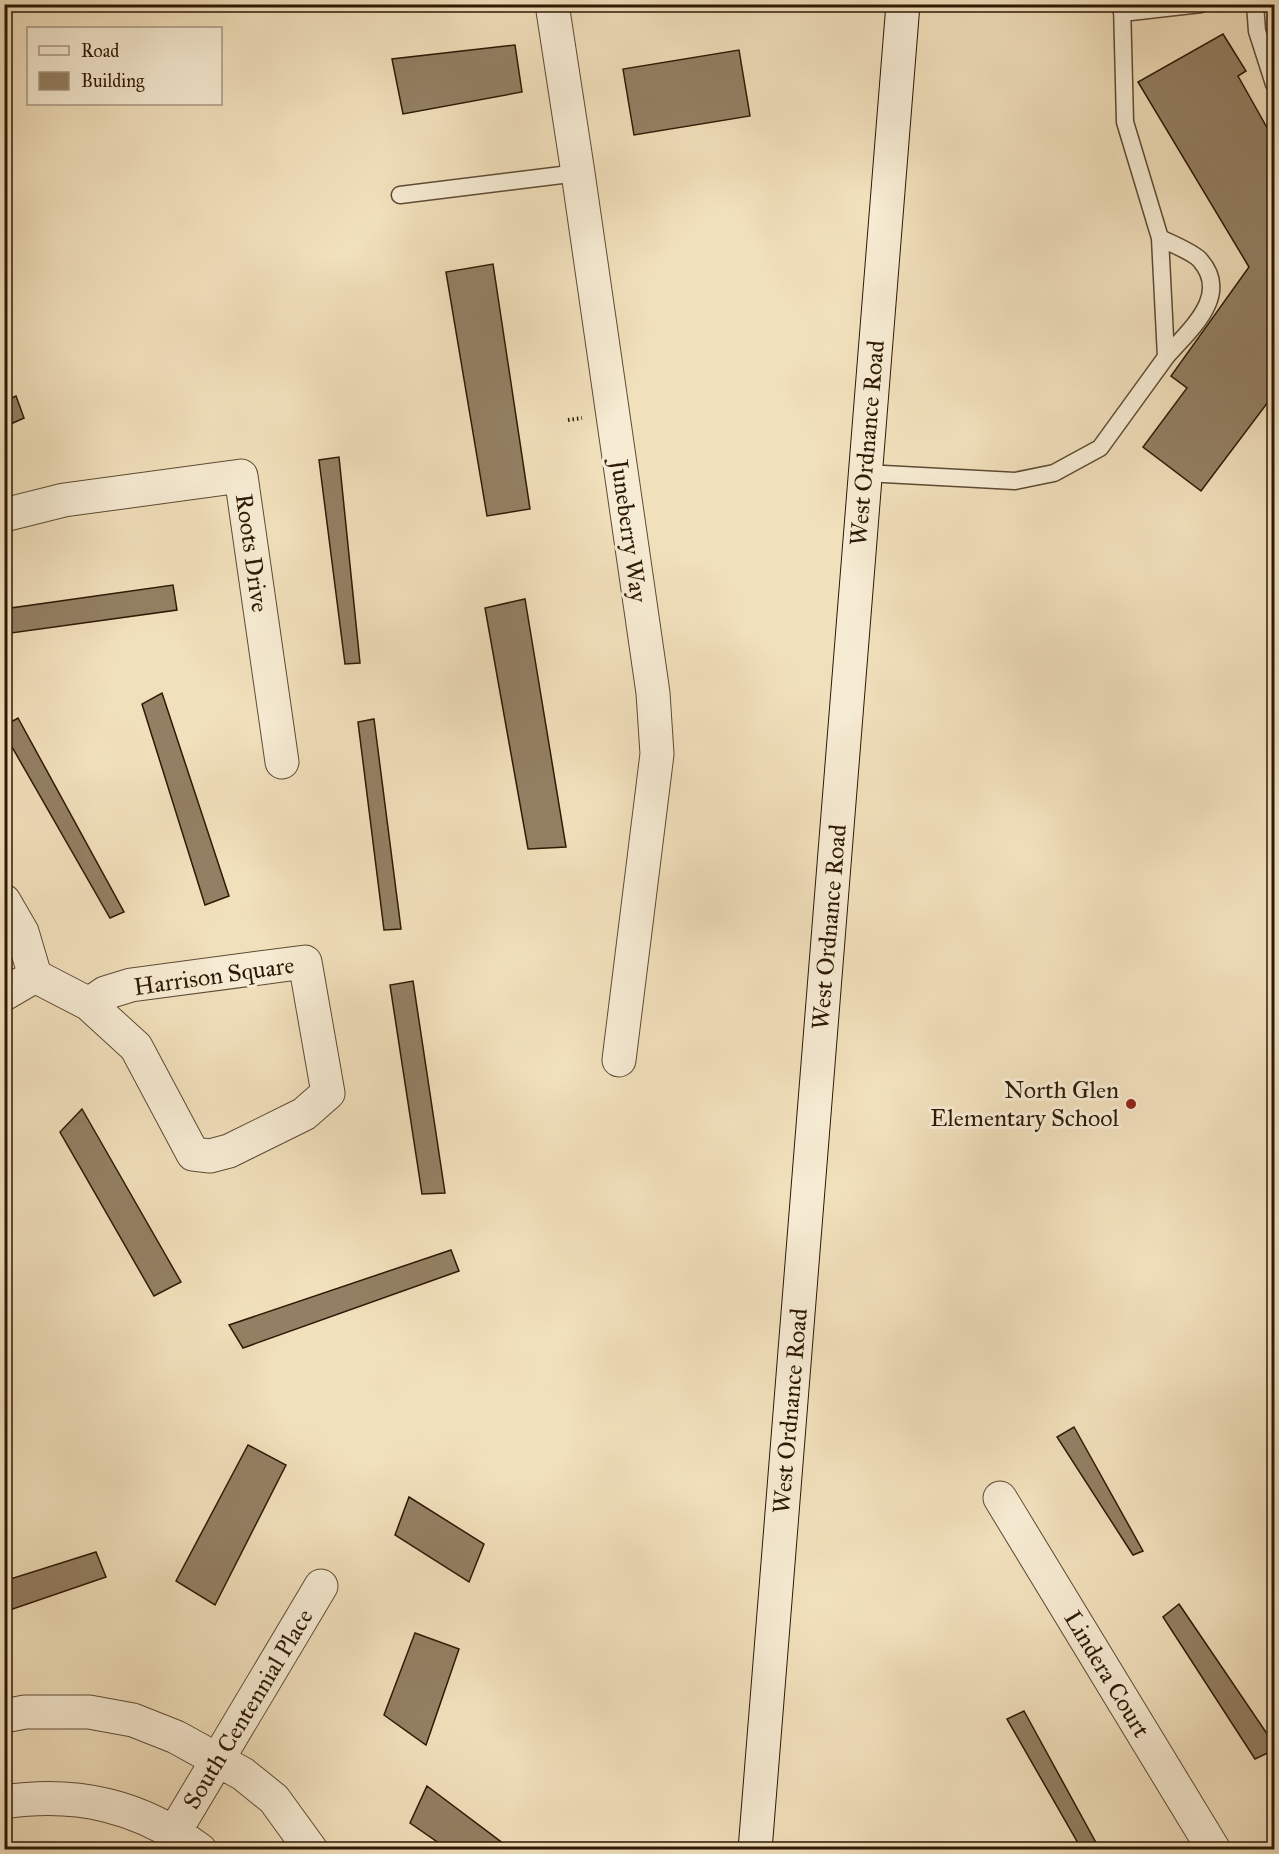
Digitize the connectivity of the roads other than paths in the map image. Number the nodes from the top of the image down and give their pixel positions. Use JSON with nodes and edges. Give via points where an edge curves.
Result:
{"nodes":[{"id":1,"x":552,"y":4,"type":"edge"},
{"id":2,"x":903,"y":4,"type":"edge"},
{"id":3,"x":1201,"y":4,"type":"edge"},
{"id":4,"x":1255,"y":4,"type":"edge"},
{"id":5,"x":1122,"y":9,"type":"edge"},
{"id":6,"x":1275,"y":84,"type":"edge"},
{"id":7,"x":578,"y":173,"type":"junction"},
{"id":8,"x":400,"y":195,"type":"dead end"},
{"id":9,"x":1160,"y":238,"type":"junction"},
{"id":10,"x":1166,"y":357,"type":"junction"},
{"id":11,"x":865,"y":473,"type":"junction"},
{"id":12,"x":4,"y":515,"type":"edge"},
{"id":13,"x":282,"y":762,"type":"dead end"},
{"id":14,"x":4,"y":902,"type":"edge"},
{"id":15,"x":35,"y":976,"type":"junction"},
{"id":16,"x":4,"y":994,"type":"edge"},
{"id":17,"x":89,"y":1004,"type":"junction"},
{"id":18,"x":619,"y":1060,"type":"dead end"},
{"id":19,"x":1000,"y":1497,"type":"dead end"},
{"id":20,"x":321,"y":1586,"type":"dead end"},
{"id":21,"x":4,"y":1716,"type":"edge"},
{"id":22,"x":218,"y":1760,"type":"junction"},
{"id":23,"x":4,"y":1802,"type":"edge"},
{"id":24,"x":188,"y":1840,"type":"edge"},
{"id":25,"x":311,"y":1850,"type":"edge"},
{"id":26,"x":755,"y":1850,"type":"edge"},
{"id":27,"x":1214,"y":1850,"type":"edge"}],
"edges":[{"from":1,"to":7,"type":"street","name":"Juneberry Way"},
{"from":2,"to":11,"type":"street","name":"West Ordnance Road"},
{"from":3,"to":5,"type":"lane"},
{"from":4,"to":6,"type":"lane","via":[[1257,31]]},
{"from":5,"to":9,"type":"lane","via":[[1125,122]]},
{"from":7,"to":8,"type":"lane"},
{"from":7,"to":18,"type":"street","name":"Juneberry Way","via":[[651,682],[657,754]]},
{"from":9,"to":10,"type":"lane"},
{"from":9,"to":10,"type":"lane","via":[[1200,259],[1210,277],[1212,296],[1208,307]]},
{"from":10,"to":11,"type":"lane","via":[[1100,448],[1054,473],[1015,481]]},
{"from":11,"to":26,"type":"street","name":"West Ordnance Road"},
{"from":12,"to":13,"type":"street","name":"Roots Drive","via":[[64,500],[241,476]]},
{"from":14,"to":15,"type":"street","via":[[22,932]]},
{"from":15,"to":16,"type":"street"},
{"from":15,"to":17,"type":"street","name":"Harrison Square"},
{"from":17,"to":17,"type":"street","name":"Harrison Square","via":[[105,993],[131,986],[304,962],[328,1093],[304,1114],[229,1151],[210,1156],[193,1154],[136,1047]]},
{"from":19,"to":27,"type":"street","name":"Lindera Court"},
{"from":20,"to":22,"type":"street","name":"South Centennial Place"},
{"from":21,"to":22,"type":"street","via":[[25,1712],[89,1712],[134,1720]]},
{"from":22,"to":24,"type":"street","name":"South Centennial Place"},
{"from":22,"to":25,"type":"street","via":[[274,1799]]},
{"from":23,"to":24,"type":"street","via":[[65,1798],[104,1803]]}]}
